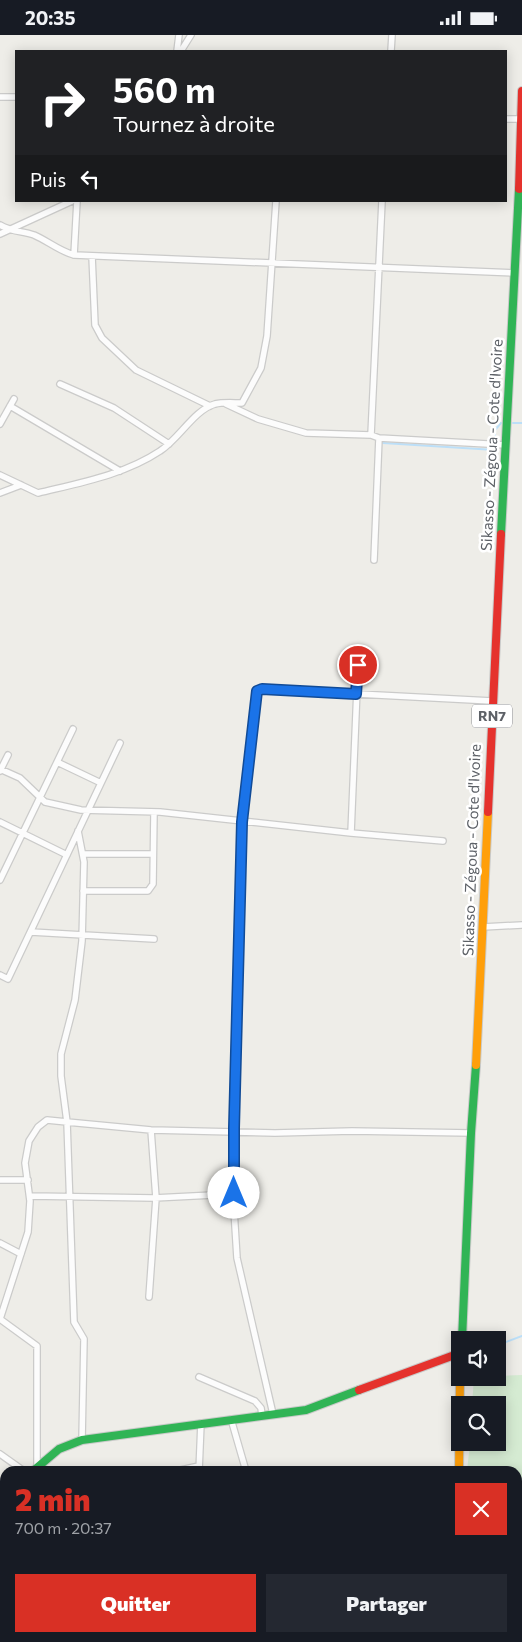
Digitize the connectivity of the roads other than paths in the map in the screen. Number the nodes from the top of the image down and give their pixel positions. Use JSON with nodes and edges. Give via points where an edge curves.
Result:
{"nodes":[{"id":1,"x":179,"y":35,"type":"edge"},
{"id":2,"x":191,"y":35,"type":"edge"},
{"id":3,"x":392,"y":35,"type":"edge"},
{"id":4,"x":177,"y":50,"type":"edge"},
{"id":5,"x":182,"y":50,"type":"edge"},
{"id":6,"x":391,"y":50,"type":"edge"},
{"id":7,"x":522,"y":91,"type":"edge"},
{"id":8,"x":0,"y":97,"type":"edge"},
{"id":9,"x":15,"y":97,"type":"edge"},
{"id":10,"x":507,"y":119,"type":"edge"},
{"id":11,"x":521,"y":119,"type":"junction"},
{"id":12,"x":70,"y":202,"type":"edge"},
{"id":13,"x":77,"y":202,"type":"edge"},
{"id":14,"x":276,"y":202,"type":"edge"},
{"id":15,"x":382,"y":202,"type":"edge"},
{"id":16,"x":0,"y":225,"type":"edge"},
{"id":17,"x":10,"y":231,"type":"junction"},
{"id":18,"x":0,"y":234,"type":"edge"},
{"id":19,"x":74,"y":255,"type":"junction"},
{"id":20,"x":92,"y":256,"type":"junction"},
{"id":21,"x":272,"y":263,"type":"junction"},
{"id":22,"x":378,"y":268,"type":"junction"},
{"id":23,"x":514,"y":273,"type":"junction"},
{"id":24,"x":60,"y":384,"type":"dead end"},
{"id":25,"x":14,"y":399,"type":"dead end"},
{"id":26,"x":226,"y":404,"type":"junction"},
{"id":27,"x":10,"y":406,"type":"junction"},
{"id":28,"x":210,"y":406,"type":"junction"},
{"id":29,"x":0,"y":424,"type":"edge"},
{"id":30,"x":371,"y":435,"type":"junction"},
{"id":31,"x":379,"y":438,"type":"junction"},
{"id":32,"x":169,"y":444,"type":"junction"},
{"id":33,"x":506,"y":445,"type":"junction"},
{"id":34,"x":120,"y":471,"type":"junction"},
{"id":35,"x":0,"y":475,"type":"edge"},
{"id":36,"x":21,"y":485,"type":"junction"},
{"id":37,"x":0,"y":493,"type":"edge"},
{"id":38,"x":374,"y":560,"type":"dead end"},
{"id":39,"x":358,"y":665,"type":"dead end"},
{"id":40,"x":356,"y":694,"type":"junction"},
{"id":41,"x":492,"y":701,"type":"junction"},
{"id":42,"x":73,"y":729,"type":"dead end"},
{"id":43,"x":120,"y":743,"type":"dead end"},
{"id":44,"x":8,"y":755,"type":"dead end"},
{"id":45,"x":57,"y":763,"type":"junction"},
{"id":46,"x":0,"y":770,"type":"edge"},
{"id":47,"x":101,"y":783,"type":"junction"},
{"id":48,"x":40,"y":797,"type":"junction"},
{"id":49,"x":88,"y":810,"type":"junction"},
{"id":50,"x":154,"y":812,"type":"junction"},
{"id":51,"x":242,"y":822,"type":"junction"},
{"id":52,"x":0,"y":823,"type":"edge"},
{"id":53,"x":78,"y":831,"type":"junction"},
{"id":54,"x":23,"y":833,"type":"junction"},
{"id":55,"x":351,"y":833,"type":"junction"},
{"id":56,"x":443,"y":841,"type":"dead end"},
{"id":57,"x":83,"y":854,"type":"junction"},
{"id":58,"x":153,"y":854,"type":"junction"},
{"id":59,"x":67,"y":855,"type":"junction"},
{"id":60,"x":0,"y":880,"type":"edge"},
{"id":61,"x":84,"y":891,"type":"junction"},
{"id":62,"x":522,"y":925,"type":"edge"},
{"id":63,"x":483,"y":927,"type":"junction"},
{"id":64,"x":31,"y":931,"type":"junction"},
{"id":65,"x":82,"y":935,"type":"junction"},
{"id":66,"x":154,"y":939,"type":"dead end"},
{"id":67,"x":0,"y":975,"type":"edge"},
{"id":68,"x":67,"y":1122,"type":"junction"},
{"id":69,"x":151,"y":1130,"type":"junction"},
{"id":70,"x":234,"y":1132,"type":"junction"},
{"id":71,"x":471,"y":1133,"type":"junction"},
{"id":72,"x":0,"y":1180,"type":"edge"},
{"id":73,"x":28,"y":1180,"type":"junction"},
{"id":74,"x":234,"y":1193,"type":"junction"},
{"id":75,"x":30,"y":1196,"type":"junction"},
{"id":76,"x":70,"y":1197,"type":"junction"},
{"id":77,"x":156,"y":1198,"type":"junction"},
{"id":78,"x":0,"y":1243,"type":"edge"},
{"id":79,"x":21,"y":1254,"type":"junction"},
{"id":80,"x":149,"y":1297,"type":"dead end"},
{"id":81,"x":0,"y":1319,"type":"edge"},
{"id":82,"x":462,"y":1331,"type":"edge"},
{"id":83,"x":451,"y":1356,"type":"edge"},
{"id":84,"x":199,"y":1377,"type":"dead end"},
{"id":85,"x":460,"y":1386,"type":"edge"},
{"id":86,"x":273,"y":1414,"type":"junction"},
{"id":87,"x":262,"y":1415,"type":"junction"},
{"id":88,"x":231,"y":1419,"type":"junction"},
{"id":89,"x":201,"y":1423,"type":"junction"},
{"id":90,"x":82,"y":1440,"type":"junction"},
{"id":91,"x":0,"y":1454,"type":"edge"},
{"id":92,"x":17,"y":1466,"type":"edge"},
{"id":93,"x":35,"y":1466,"type":"edge"},
{"id":94,"x":39,"y":1466,"type":"edge"},
{"id":95,"x":199,"y":1466,"type":"edge"},
{"id":96,"x":245,"y":1466,"type":"edge"},
{"id":97,"x":458,"y":1466,"type":"edge"}],
"edges":[{"from":1,"to":4,"type":"street"},
{"from":2,"to":5,"type":"street"},
{"from":3,"to":6,"type":"street"},
{"from":7,"to":11,"type":"main road","name":"Sikasso - Zégoua - Cote d'Ivoire","number":"RN7"},
{"from":8,"to":9,"type":"street"},
{"from":10,"to":11,"type":"street"},
{"from":11,"to":23,"type":"main road","name":"Sikasso - Zégoua - Cote d'Ivoire","number":"RN7"},
{"from":12,"to":17,"type":"street"},
{"from":13,"to":19,"type":"street"},
{"from":14,"to":21,"type":"street"},
{"from":15,"to":22,"type":"street"},
{"from":16,"to":17,"type":"street"},
{"from":17,"to":18,"type":"street"},
{"from":17,"to":19,"type":"street","via":[[32,235]]},
{"from":19,"to":20,"type":"street"},
{"from":20,"to":21,"type":"street"},
{"from":20,"to":28,"type":"street","via":[[95,325],[102,338],[136,370]]},
{"from":21,"to":22,"type":"street"},
{"from":21,"to":26,"type":"street","via":[[267,336],[261,368],[242,403]]},
{"from":22,"to":23,"type":"street"},
{"from":22,"to":30,"type":"street"},
{"from":23,"to":33,"type":"main road","name":"Sikasso - Zégoua - Cote d'Ivoire","number":"RN7"},
{"from":24,"to":32,"type":"street","via":[[114,408]]},
{"from":25,"to":27,"type":"street"},
{"from":26,"to":28,"type":"street"},
{"from":26,"to":30,"type":"street","via":[[258,419],[306,433]]},
{"from":27,"to":29,"type":"street"},
{"from":27,"to":34,"type":"street"},
{"from":28,"to":32,"type":"street"},
{"from":30,"to":31,"type":"street"},
{"from":31,"to":33,"type":"street"},
{"from":31,"to":38,"type":"street"},
{"from":32,"to":34,"type":"street"},
{"from":33,"to":41,"type":"main road","name":"Sikasso - Zégoua - Cote d'Ivoire","number":"RN7"},
{"from":34,"to":36,"type":"street","via":[[38,493]]},
{"from":35,"to":36,"type":"street"},
{"from":36,"to":37,"type":"street"},
{"from":39,"to":40,"type":"street"},
{"from":40,"to":41,"type":"street"},
{"from":40,"to":51,"type":"street","via":[[257,691]]},
{"from":40,"to":55,"type":"street"},
{"from":41,"to":63,"type":"main road","name":"Sikasso - Zégoua - Cote d'Ivoire","number":"RN7"},
{"from":42,"to":45,"type":"street"},
{"from":43,"to":47,"type":"street"},
{"from":44,"to":46,"type":"street"},
{"from":45,"to":47,"type":"street"},
{"from":45,"to":48,"type":"street"},
{"from":46,"to":48,"type":"street","via":[[20,778]]},
{"from":47,"to":49,"type":"street"},
{"from":48,"to":49,"type":"street","via":[[45,802]]},
{"from":48,"to":54,"type":"street"},
{"from":49,"to":50,"type":"street"},
{"from":49,"to":53,"type":"street"},
{"from":50,"to":51,"type":"street"},
{"from":50,"to":58,"type":"street"},
{"from":51,"to":55,"type":"street"},
{"from":51,"to":70,"type":"street"},
{"from":52,"to":54,"type":"street"},
{"from":53,"to":57,"type":"street"},
{"from":53,"to":59,"type":"street"},
{"from":54,"to":59,"type":"street"},
{"from":54,"to":60,"type":"street"},
{"from":55,"to":56,"type":"street"},
{"from":57,"to":58,"type":"street"},
{"from":57,"to":61,"type":"street"},
{"from":58,"to":61,"type":"street","via":[[153,885],[148,891]]},
{"from":59,"to":64,"type":"street"},
{"from":61,"to":65,"type":"street"},
{"from":62,"to":63,"type":"street"},
{"from":63,"to":71,"type":"main road","name":"Sikasso - Zégoua - Cote d'Ivoire","number":"RN7"},
{"from":64,"to":65,"type":"street"},
{"from":64,"to":67,"type":"street","via":[[8,979]]},
{"from":65,"to":66,"type":"street"},
{"from":65,"to":68,"type":"street","via":[[75,1000],[61,1054]]},
{"from":68,"to":69,"type":"street"},
{"from":68,"to":73,"type":"street","via":[[47,1120],[38,1127],[29,1141],[25,1163]]},
{"from":68,"to":76,"type":"street"},
{"from":69,"to":70,"type":"street"},
{"from":69,"to":77,"type":"street"},
{"from":70,"to":71,"type":"street"},
{"from":70,"to":74,"type":"street"},
{"from":71,"to":82,"type":"main road","name":"Sikasso - Zégoua - Cote d'Ivoire","number":"RN7"},
{"from":72,"to":73,"type":"street"},
{"from":73,"to":75,"type":"street"},
{"from":74,"to":77,"type":"street"},
{"from":74,"to":86,"type":"street","via":[[236,1258]]},
{"from":75,"to":76,"type":"street"},
{"from":75,"to":79,"type":"street","via":[[28,1232]]},
{"from":76,"to":77,"type":"street"},
{"from":76,"to":90,"type":"street","via":[[74,1322],[84,1339]]},
{"from":77,"to":80,"type":"street"},
{"from":78,"to":79,"type":"street"},
{"from":79,"to":81,"type":"street"},
{"from":81,"to":93,"type":"street","via":[[37,1346]]},
{"from":83,"to":86,"type":"main road","via":[[306,1410]]},
{"from":84,"to":87,"type":"street","via":[[255,1401]]},
{"from":85,"to":97,"type":"main road"},
{"from":86,"to":87,"type":"main road"},
{"from":87,"to":88,"type":"main road"},
{"from":88,"to":89,"type":"main road"},
{"from":88,"to":96,"type":"street"},
{"from":89,"to":90,"type":"main road"},
{"from":89,"to":95,"type":"street"},
{"from":90,"to":94,"type":"main road","via":[[60,1449]]},
{"from":91,"to":92,"type":"street"}]}
